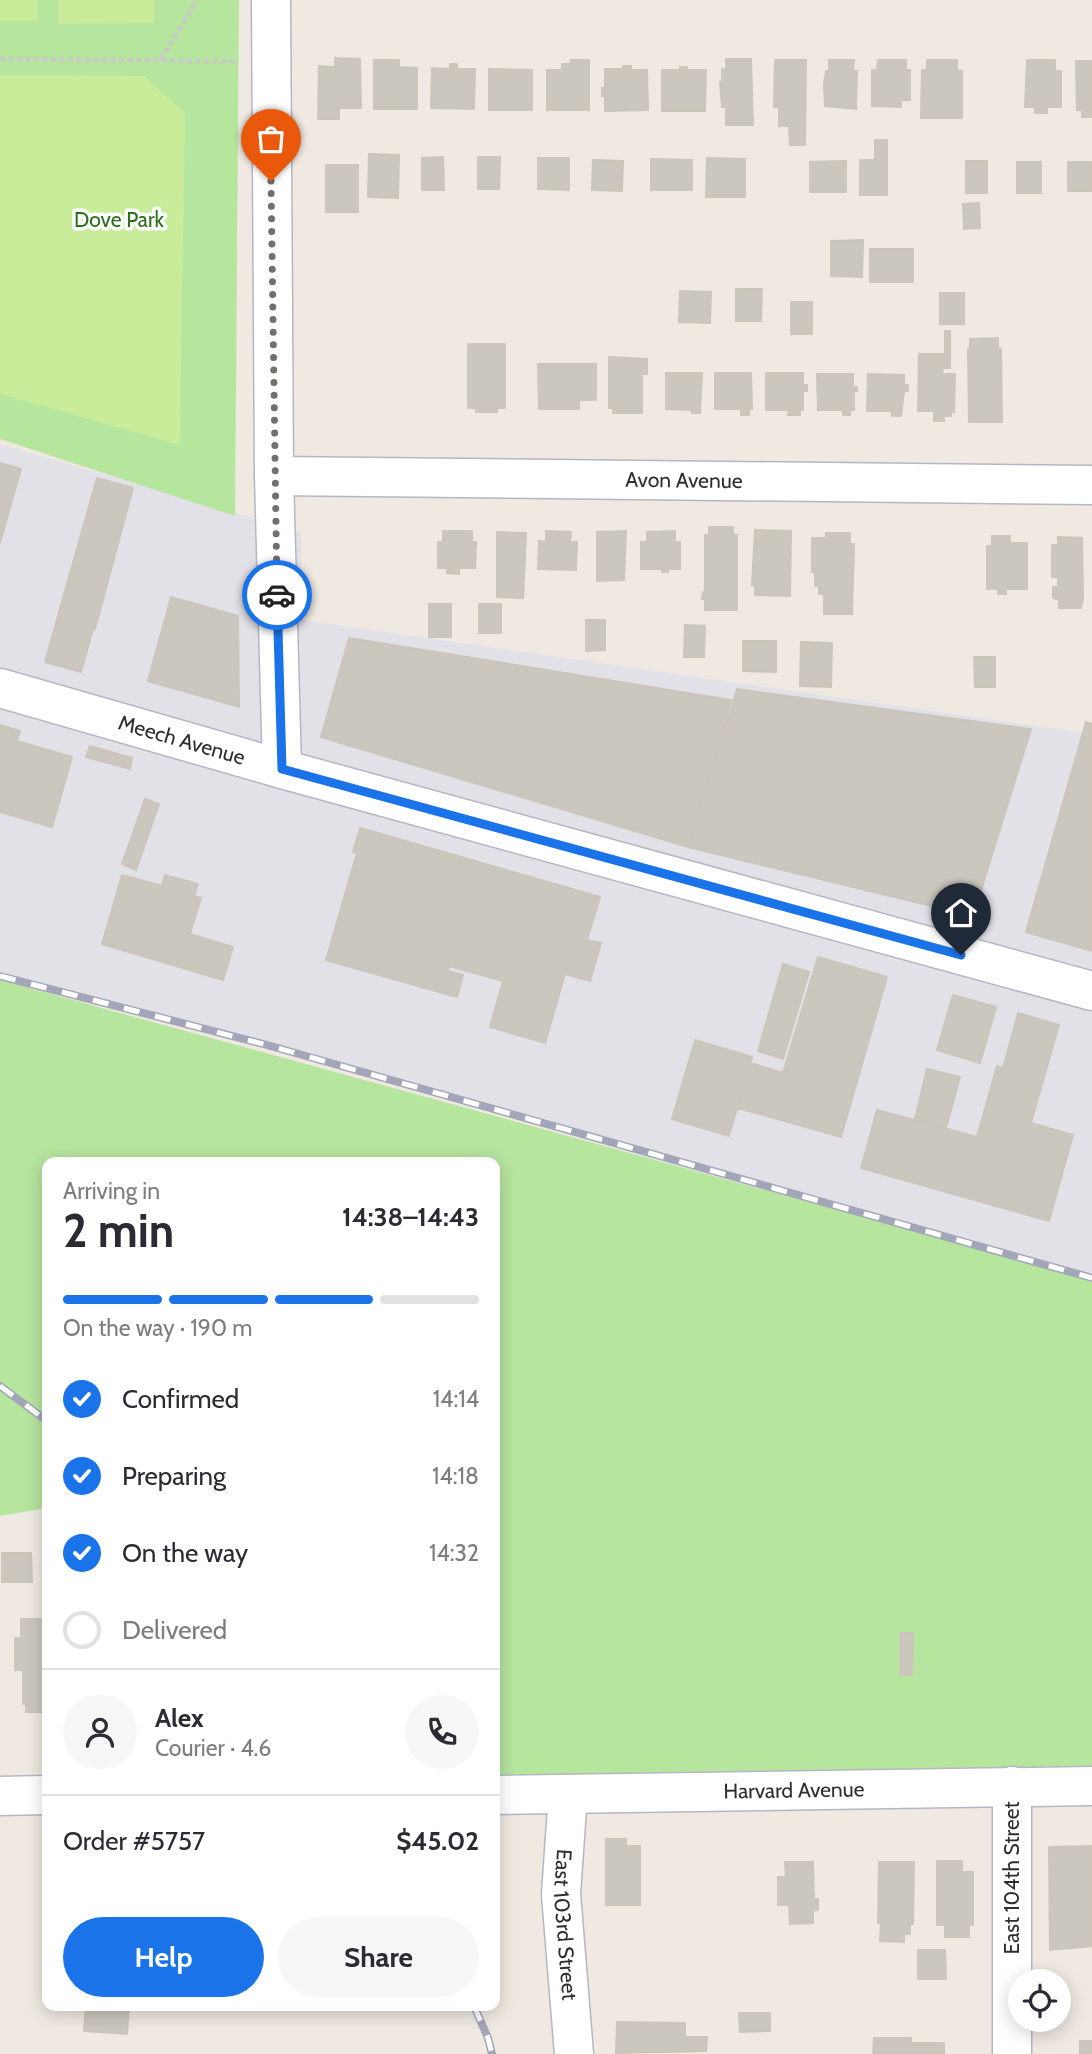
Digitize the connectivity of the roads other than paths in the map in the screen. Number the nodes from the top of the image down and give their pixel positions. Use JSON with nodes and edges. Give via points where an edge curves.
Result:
{"nodes":[{"id":1,"x":271,"y":0,"type":"edge"},
{"id":2,"x":274,"y":476,"type":"junction"},
{"id":3,"x":1092,"y":485,"type":"edge"},
{"id":4,"x":0,"y":688,"type":"edge"},
{"id":5,"x":282,"y":769,"type":"junction"},
{"id":6,"x":1092,"y":990,"type":"edge"},
{"id":7,"x":1012,"y":1786,"type":"junction"},
{"id":8,"x":1092,"y":1786,"type":"edge"},
{"id":9,"x":568,"y":1794,"type":"junction"},
{"id":10,"x":500,"y":1795,"type":"edge"},
{"id":11,"x":0,"y":1796,"type":"edge"},
{"id":12,"x":42,"y":1796,"type":"edge"},
{"id":13,"x":574,"y":2054,"type":"edge"},
{"id":14,"x":1012,"y":2054,"type":"edge"}],
"edges":[{"from":1,"to":2,"type":"street"},
{"from":2,"to":3,"type":"street","name":"Avon Avenue"},
{"from":2,"to":5,"type":"street"},
{"from":4,"to":5,"type":"street","name":"Meech Avenue"},
{"from":5,"to":6,"type":"street","name":"Meech Avenue"},
{"from":7,"to":8,"type":"street","name":"Harvard Avenue"},
{"from":7,"to":9,"type":"street","name":"Harvard Avenue"},
{"from":7,"to":14,"type":"street","name":"East 104th Street"},
{"from":9,"to":10,"type":"street","name":"Harvard Avenue"},
{"from":9,"to":13,"type":"street","name":"East 103rd Street","via":[[561,1894]]},
{"from":11,"to":12,"type":"street"}]}
